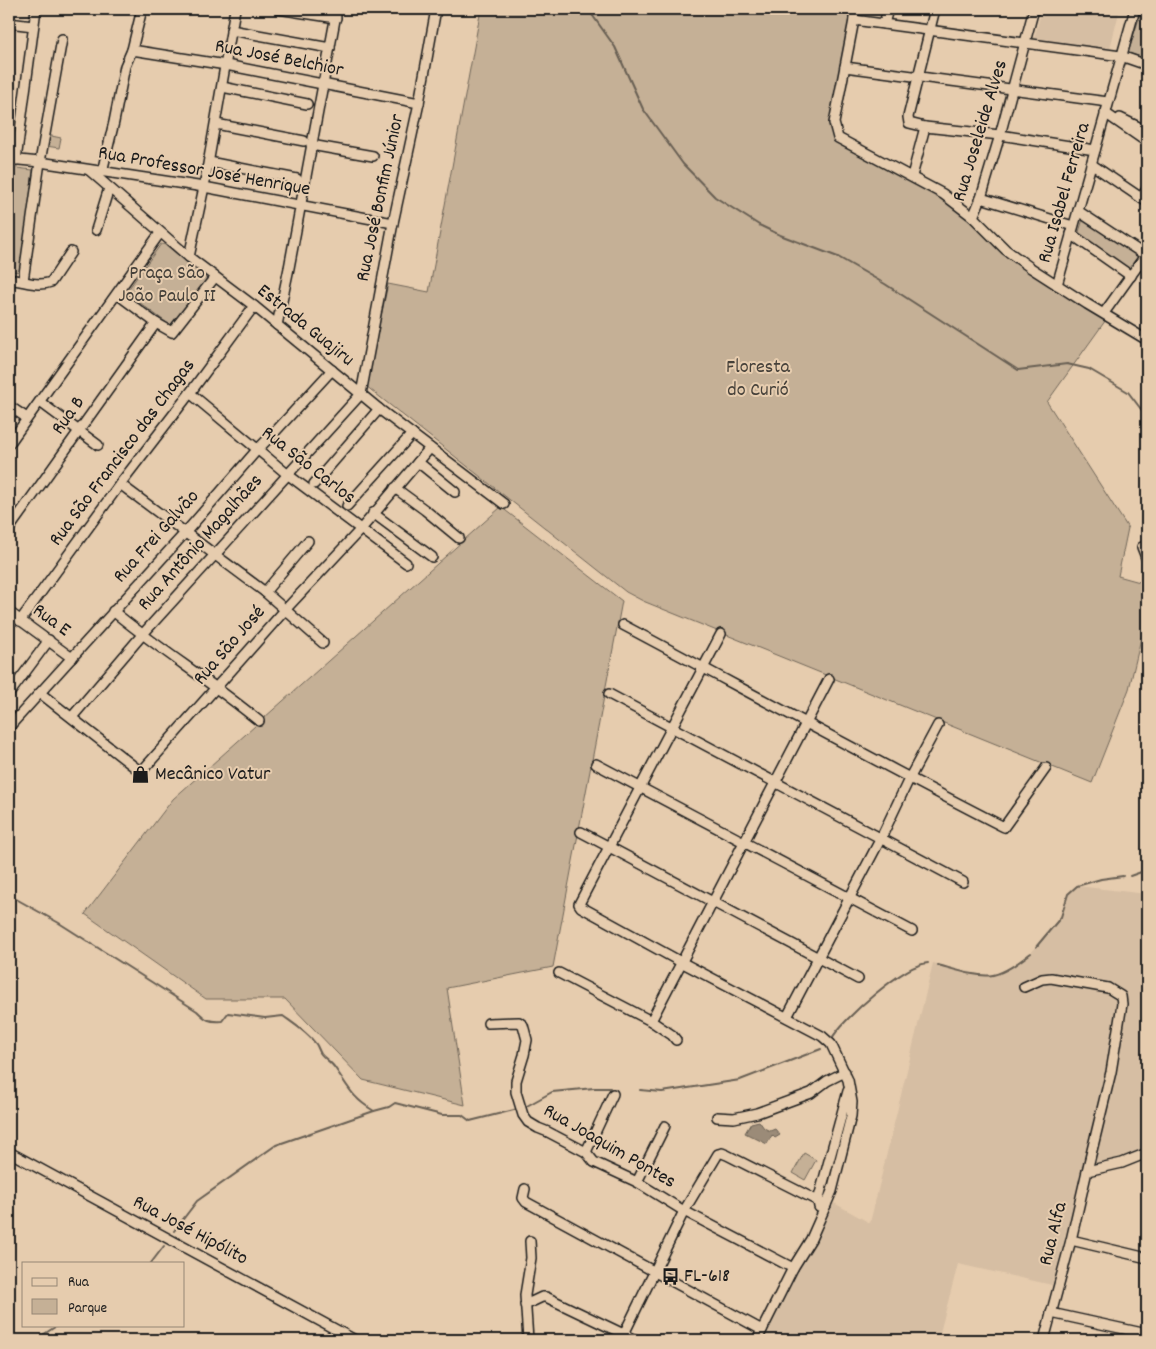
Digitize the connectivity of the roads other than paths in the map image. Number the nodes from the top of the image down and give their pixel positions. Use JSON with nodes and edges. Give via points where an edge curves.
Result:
{"nodes":[{"id":1,"x":36,"y":9,"type":"edge"},
{"id":2,"x":142,"y":9,"type":"edge"},
{"id":3,"x":235,"y":9,"type":"edge"},
{"id":4,"x":278,"y":9,"type":"edge"},
{"id":5,"x":436,"y":9,"type":"edge"},
{"id":6,"x":854,"y":9,"type":"edge"},
{"id":7,"x":888,"y":9,"type":"edge"},
{"id":8,"x":935,"y":9,"type":"edge"},
{"id":9,"x":1034,"y":9,"type":"edge"},
{"id":10,"x":1135,"y":9,"type":"edge"},
{"id":11,"x":337,"y":13,"type":"edge"},
{"id":12,"x":854,"y":20,"type":"junction"},
{"id":13,"x":9,"y":23,"type":"edge"},
{"id":14,"x":884,"y":24,"type":"junction"},
{"id":15,"x":33,"y":26,"type":"junction"},
{"id":16,"x":930,"y":29,"type":"junction"},
{"id":17,"x":231,"y":30,"type":"junction"},
{"id":18,"x":62,"y":39,"type":"dead end"},
{"id":19,"x":1025,"y":43,"type":"junction"},
{"id":20,"x":330,"y":48,"type":"junction"},
{"id":21,"x":132,"y":50,"type":"junction"},
{"id":22,"x":1121,"y":56,"type":"junction"},
{"id":23,"x":226,"y":65,"type":"junction"},
{"id":24,"x":1147,"y":65,"type":"edge"},
{"id":25,"x":845,"y":67,"type":"junction"},
{"id":26,"x":917,"y":77,"type":"junction"},
{"id":27,"x":324,"y":86,"type":"junction"},
{"id":28,"x":222,"y":87,"type":"junction"},
{"id":29,"x":1012,"y":89,"type":"junction"},
{"id":30,"x":419,"y":103,"type":"junction"},
{"id":31,"x":307,"y":104,"type":"dead end"},
{"id":32,"x":1106,"y":109,"type":"junction"},
{"id":33,"x":216,"y":124,"type":"junction"},
{"id":34,"x":925,"y":127,"type":"junction"},
{"id":35,"x":1147,"y":131,"type":"edge"},
{"id":36,"x":1000,"y":135,"type":"junction"},
{"id":37,"x":1147,"y":142,"type":"edge"},
{"id":38,"x":307,"y":143,"type":"junction"},
{"id":39,"x":1095,"y":150,"type":"junction"},
{"id":40,"x":374,"y":156,"type":"dead end"},
{"id":41,"x":12,"y":159,"type":"edge"},
{"id":42,"x":40,"y":162,"type":"junction"},
{"id":43,"x":209,"y":162,"type":"junction"},
{"id":44,"x":1091,"y":164,"type":"junction"},
{"id":45,"x":89,"y":170,"type":"junction"},
{"id":46,"x":102,"y":172,"type":"junction"},
{"id":47,"x":912,"y":176,"type":"junction"},
{"id":48,"x":297,"y":179,"type":"dead end"},
{"id":49,"x":204,"y":187,"type":"junction"},
{"id":50,"x":109,"y":188,"type":"junction"},
{"id":51,"x":1147,"y":189,"type":"edge"},
{"id":52,"x":981,"y":198,"type":"junction"},
{"id":53,"x":1144,"y":200,"type":"edge"},
{"id":54,"x":299,"y":206,"type":"junction"},
{"id":55,"x":1078,"y":211,"type":"junction"},
{"id":56,"x":973,"y":217,"type":"junction"},
{"id":57,"x":392,"y":223,"type":"junction"},
{"id":58,"x":96,"y":230,"type":"dead end"},
{"id":59,"x":1072,"y":230,"type":"junction"},
{"id":60,"x":160,"y":233,"type":"junction"},
{"id":61,"x":71,"y":252,"type":"dead end"},
{"id":62,"x":1146,"y":254,"type":"edge"},
{"id":63,"x":189,"y":257,"type":"junction"},
{"id":64,"x":1131,"y":276,"type":"junction"},
{"id":65,"x":215,"y":277,"type":"junction"},
{"id":66,"x":9,"y":279,"type":"edge"},
{"id":67,"x":23,"y":281,"type":"junction"},
{"id":68,"x":1057,"y":285,"type":"junction"},
{"id":69,"x":118,"y":294,"type":"junction"},
{"id":70,"x":254,"y":306,"type":"junction"},
{"id":71,"x":1104,"y":313,"type":"junction"},
{"id":72,"x":156,"y":323,"type":"junction"},
{"id":73,"x":277,"y":325,"type":"junction"},
{"id":74,"x":1146,"y":337,"type":"edge"},
{"id":75,"x":332,"y":370,"type":"junction"},
{"id":76,"x":190,"y":394,"type":"junction"},
{"id":77,"x":360,"y":394,"type":"junction"},
{"id":78,"x":40,"y":402,"type":"junction"},
{"id":79,"x":9,"y":406,"type":"edge"},
{"id":80,"x":379,"y":409,"type":"junction"},
{"id":81,"x":27,"y":418,"type":"junction"},
{"id":82,"x":80,"y":431,"type":"junction"},
{"id":83,"x":412,"y":434,"type":"junction"},
{"id":84,"x":9,"y":444,"type":"edge"},
{"id":85,"x":98,"y":445,"type":"dead end"},
{"id":86,"x":430,"y":448,"type":"junction"},
{"id":87,"x":257,"y":450,"type":"junction"},
{"id":88,"x":418,"y":462,"type":"junction"},
{"id":89,"x":287,"y":474,"type":"junction"},
{"id":90,"x":120,"y":484,"type":"junction"},
{"id":91,"x":314,"y":484,"type":"dead end"},
{"id":92,"x":395,"y":488,"type":"junction"},
{"id":93,"x":455,"y":492,"type":"dead end"},
{"id":94,"x":504,"y":504,"type":"dead end"},
{"id":95,"x":347,"y":506,"type":"dead end"},
{"id":96,"x":373,"y":513,"type":"junction"},
{"id":97,"x":361,"y":528,"type":"junction"},
{"id":98,"x":9,"y":529,"type":"edge"},
{"id":99,"x":185,"y":533,"type":"junction"},
{"id":100,"x":459,"y":538,"type":"dead end"},
{"id":101,"x":308,"y":541,"type":"dead end"},
{"id":102,"x":1142,"y":547,"type":"dead end"},
{"id":103,"x":215,"y":554,"type":"junction"},
{"id":104,"x":432,"y":556,"type":"dead end"},
{"id":105,"x":1147,"y":560,"type":"edge"},
{"id":106,"x":406,"y":564,"type":"dead end"},
{"id":107,"x":265,"y":592,"type":"junction"},
{"id":108,"x":285,"y":610,"type":"junction"},
{"id":109,"x":114,"y":611,"type":"junction"},
{"id":110,"x":9,"y":612,"type":"edge"},
{"id":111,"x":20,"y":620,"type":"junction"},
{"id":112,"x":623,"y":625,"type":"dead end"},
{"id":113,"x":721,"y":634,"type":"dead end"},
{"id":114,"x":142,"y":635,"type":"junction"},
{"id":115,"x":48,"y":640,"type":"junction"},
{"id":116,"x":323,"y":643,"type":"dead end"},
{"id":117,"x":72,"y":658,"type":"junction"},
{"id":118,"x":703,"y":668,"type":"junction"},
{"id":119,"x":829,"y":679,"type":"dead end"},
{"id":120,"x":217,"y":688,"type":"junction"},
{"id":121,"x":40,"y":693,"type":"junction"},
{"id":122,"x":9,"y":694,"type":"edge"},
{"id":123,"x":609,"y":694,"type":"dead end"},
{"id":124,"x":72,"y":717,"type":"junction"},
{"id":125,"x":259,"y":721,"type":"dead end"},
{"id":126,"x":806,"y":722,"type":"junction"},
{"id":127,"x":938,"y":725,"type":"dead end"},
{"id":128,"x":9,"y":727,"type":"edge"},
{"id":129,"x":671,"y":727,"type":"junction"},
{"id":130,"x":596,"y":764,"type":"dead end"},
{"id":131,"x":1046,"y":768,"type":"dead end"},
{"id":132,"x":909,"y":779,"type":"junction"},
{"id":133,"x":775,"y":782,"type":"junction"},
{"id":134,"x":640,"y":787,"type":"junction"},
{"id":135,"x":582,"y":832,"type":"dead end"},
{"id":136,"x":881,"y":838,"type":"junction"},
{"id":137,"x":744,"y":842,"type":"junction"},
{"id":138,"x":608,"y":846,"type":"junction"},
{"id":139,"x":963,"y":882,"type":"dead end"},
{"id":140,"x":849,"y":898,"type":"junction"},
{"id":141,"x":713,"y":902,"type":"junction"},
{"id":142,"x":912,"y":931,"type":"dead end"},
{"id":143,"x":818,"y":958,"type":"junction"},
{"id":144,"x":681,"y":962,"type":"junction"},
{"id":145,"x":558,"y":974,"type":"dead end"},
{"id":146,"x":858,"y":979,"type":"dead end"},
{"id":147,"x":1024,"y":987,"type":"dead end"},
{"id":148,"x":787,"y":1017,"type":"junction"},
{"id":149,"x":651,"y":1021,"type":"junction"},
{"id":150,"x":488,"y":1023,"type":"dead end"},
{"id":151,"x":676,"y":1040,"type":"dead end"},
{"id":152,"x":845,"y":1072,"type":"junction"},
{"id":153,"x":613,"y":1094,"type":"dead end"},
{"id":154,"x":717,"y":1117,"type":"dead end"},
{"id":155,"x":665,"y":1126,"type":"dead end"},
{"id":156,"x":9,"y":1152,"type":"edge"},
{"id":157,"x":586,"y":1152,"type":"junction"},
{"id":158,"x":1147,"y":1152,"type":"edge"},
{"id":159,"x":1087,"y":1171,"type":"junction"},
{"id":160,"x":636,"y":1182,"type":"junction"},
{"id":161,"x":525,"y":1189,"type":"dead end"},
{"id":162,"x":822,"y":1203,"type":"junction"},
{"id":163,"x":684,"y":1211,"type":"junction"},
{"id":164,"x":1071,"y":1240,"type":"junction"},
{"id":165,"x":530,"y":1241,"type":"dead end"},
{"id":166,"x":1147,"y":1258,"type":"edge"},
{"id":167,"x":793,"y":1268,"type":"junction"},
{"id":168,"x":653,"y":1272,"type":"junction"},
{"id":169,"x":525,"y":1304,"type":"junction"},
{"id":170,"x":1051,"y":1313,"type":"junction"},
{"id":171,"x":762,"y":1330,"type":"junction"},
{"id":172,"x":1147,"y":1334,"type":"edge"},
{"id":173,"x":622,"y":1337,"type":"edge"},
{"id":174,"x":355,"y":1340,"type":"edge"},
{"id":175,"x":528,"y":1340,"type":"edge"},
{"id":176,"x":636,"y":1340,"type":"edge"},
{"id":177,"x":757,"y":1340,"type":"edge"},
{"id":178,"x":1044,"y":1340,"type":"edge"}],
"edges":[{"from":1,"to":15,"type":"street"},
{"from":2,"to":21,"type":"street"},
{"from":3,"to":17,"type":"street"},
{"from":4,"to":11,"type":"street"},
{"from":5,"to":30,"type":"street","name":"Rua José Bonfim Júnior"},
{"from":6,"to":12,"type":"street"},
{"from":7,"to":14,"type":"street"},
{"from":8,"to":16,"type":"street"},
{"from":9,"to":19,"type":"street","name":"Rua Joseleide Alves"},
{"from":10,"to":22,"type":"street","name":"Rua Isabel Ferreira"},
{"from":11,"to":20,"type":"street"},
{"from":12,"to":14,"type":"street"},
{"from":12,"to":25,"type":"street"},
{"from":13,"to":15,"type":"street"},
{"from":14,"to":16,"type":"street"},
{"from":15,"to":41,"type":"street"},
{"from":16,"to":19,"type":"street"},
{"from":16,"to":26,"type":"street"},
{"from":17,"to":20,"type":"street"},
{"from":17,"to":23,"type":"street"},
{"from":18,"to":42,"type":"street"},
{"from":19,"to":22,"type":"street"},
{"from":19,"to":29,"type":"street","name":"Rua Joseleide Alves"},
{"from":20,"to":27,"type":"street"},
{"from":21,"to":23,"type":"street","name":"Rua José Belchior"},
{"from":21,"to":46,"type":"street","via":[[125,66]]},
{"from":22,"to":24,"type":"street"},
{"from":22,"to":32,"type":"street","name":"Rua Isabel Ferreira"},
{"from":23,"to":27,"type":"street","name":"Rua José Belchior"},
{"from":23,"to":28,"type":"street"},
{"from":25,"to":26,"type":"street"},
{"from":25,"to":47,"type":"street","via":[[834,123],[836,135]]},
{"from":26,"to":29,"type":"street"},
{"from":26,"to":34,"type":"street","via":[[908,121]]},
{"from":27,"to":30,"type":"street","name":"Rua José Belchior"},
{"from":27,"to":38,"type":"street"},
{"from":28,"to":31,"type":"street"},
{"from":28,"to":33,"type":"street"},
{"from":29,"to":32,"type":"street"},
{"from":29,"to":36,"type":"street","name":"Rua Joseleide Alves"},
{"from":30,"to":57,"type":"street","name":"Rua José Bonfim Júnior"},
{"from":32,"to":35,"type":"street"},
{"from":32,"to":37,"type":"street"},
{"from":32,"to":39,"type":"street","name":"Rua Isabel Ferreira"},
{"from":33,"to":38,"type":"street"},
{"from":33,"to":43,"type":"street"},
{"from":34,"to":36,"type":"street"},
{"from":34,"to":47,"type":"street"},
{"from":36,"to":39,"type":"street"},
{"from":36,"to":52,"type":"street","name":"Rua Joseleide Alves"},
{"from":38,"to":40,"type":"street"},
{"from":38,"to":54,"type":"street"},
{"from":39,"to":44,"type":"street","name":"Rua Isabel Ferreira"},
{"from":41,"to":42,"type":"street","name":"Rua Professor José Henrique"},
{"from":42,"to":45,"type":"street","name":"Rua Professor José Henrique"},
{"from":42,"to":67,"type":"street"},
{"from":43,"to":48,"type":"street"},
{"from":43,"to":49,"type":"street"},
{"from":44,"to":53,"type":"street"},
{"from":44,"to":55,"type":"street","name":"Rua Isabel Ferreira"},
{"from":45,"to":46,"type":"street","name":"Rua Professor José Henrique"},
{"from":45,"to":50,"type":"street","name":"Estrada Guajiru"},
{"from":46,"to":49,"type":"street","name":"Rua Professor José Henrique"},
{"from":47,"to":56,"type":"street"},
{"from":49,"to":54,"type":"street","name":"Rua Professor José Henrique"},
{"from":49,"to":63,"type":"street"},
{"from":50,"to":58,"type":"street"},
{"from":50,"to":60,"type":"street","name":"Estrada Guajiru"},
{"from":51,"to":53,"type":"street"},
{"from":52,"to":56,"type":"street","name":"Rua Joseleide Alves"},
{"from":52,"to":59,"type":"street"},
{"from":54,"to":57,"type":"street","name":"Rua Professor José Henrique"},
{"from":54,"to":73,"type":"street"},
{"from":55,"to":59,"type":"street","name":"Rua Isabel Ferreira"},
{"from":55,"to":62,"type":"street"},
{"from":56,"to":68,"type":"street","name":"Rua Joseleide Alves","via":[[1006,250]]},
{"from":57,"to":77,"type":"street","name":"Rua José Bonfim Júnior"},
{"from":59,"to":64,"type":"street"},
{"from":59,"to":68,"type":"street","name":"Rua Isabel Ferreira"},
{"from":60,"to":63,"type":"street","name":"Estrada Guajiru"},
{"from":60,"to":69,"type":"street"},
{"from":61,"to":67,"type":"street","via":[[51,282]]},
{"from":62,"to":64,"type":"street"},
{"from":63,"to":65,"type":"street","name":"Estrada Guajiru"},
{"from":64,"to":71,"type":"street"},
{"from":65,"to":70,"type":"street","name":"Estrada Guajiru"},
{"from":65,"to":72,"type":"street","via":[[175,331]]},
{"from":66,"to":67,"type":"street"},
{"from":68,"to":71,"type":"street","name":"Rua Isabel Ferreira"},
{"from":69,"to":72,"type":"street"},
{"from":69,"to":78,"type":"street"},
{"from":70,"to":73,"type":"street","name":"Estrada Guajiru"},
{"from":70,"to":76,"type":"street","name":"Rua São Francisco das Chagas"},
{"from":71,"to":74,"type":"street","name":"Rua Isabel Ferreira"},
{"from":72,"to":82,"type":"street","name":"Rua B"},
{"from":73,"to":75,"type":"street","name":"Estrada Guajiru"},
{"from":75,"to":77,"type":"street","name":"Estrada Guajiru"},
{"from":75,"to":87,"type":"street","name":"Rua Frei Galvão"},
{"from":76,"to":87,"type":"street","name":"Rua São Carlos"},
{"from":76,"to":90,"type":"street","name":"Rua São Francisco das Chagas"},
{"from":77,"to":80,"type":"street","name":"Estrada Guajiru"},
{"from":77,"to":89,"type":"street","name":"Rua Antônio Magalhães"},
{"from":78,"to":81,"type":"street"},
{"from":78,"to":82,"type":"street"},
{"from":79,"to":81,"type":"street"},
{"from":80,"to":83,"type":"street","name":"Estrada Guajiru"},
{"from":80,"to":91,"type":"street"},
{"from":81,"to":84,"type":"street"},
{"from":82,"to":85,"type":"street"},
{"from":82,"to":98,"type":"street","name":"Rua B"},
{"from":83,"to":86,"type":"street","name":"Estrada Guajiru"},
{"from":83,"to":95,"type":"street"},
{"from":86,"to":88,"type":"street","name":"Rua São José"},
{"from":86,"to":94,"type":"street","name":"Estrada Guajiru"},
{"from":87,"to":89,"type":"street","name":"Rua São Carlos"},
{"from":87,"to":99,"type":"street","name":"Rua Frei Galvão"},
{"from":88,"to":92,"type":"street","name":"Rua São José"},
{"from":88,"to":93,"type":"street"},
{"from":89,"to":97,"type":"street","name":"Rua São Carlos"},
{"from":89,"to":103,"type":"street","name":"Rua Antônio Magalhães"},
{"from":90,"to":99,"type":"street"},
{"from":90,"to":111,"type":"street","name":"Rua São Francisco das Chagas"},
{"from":92,"to":96,"type":"street","name":"Rua São José"},
{"from":92,"to":100,"type":"street"},
{"from":96,"to":97,"type":"street","name":"Rua São José"},
{"from":96,"to":104,"type":"street"},
{"from":97,"to":106,"type":"street","name":"Rua São Carlos"},
{"from":97,"to":108,"type":"street","name":"Rua São José"},
{"from":99,"to":103,"type":"street"},
{"from":99,"to":109,"type":"street","name":"Rua Frei Galvão"},
{"from":101,"to":107,"type":"street"},
{"from":102,"to":105,"type":"street"},
{"from":103,"to":107,"type":"street"},
{"from":103,"to":114,"type":"street","name":"Rua Antônio Magalhães"},
{"from":107,"to":108,"type":"street"},
{"from":108,"to":116,"type":"street"},
{"from":108,"to":120,"type":"street","name":"Rua São José"},
{"from":109,"to":114,"type":"street"},
{"from":109,"to":117,"type":"street","name":"Rua Frei Galvão"},
{"from":110,"to":111,"type":"street","name":"Rua E"},
{"from":111,"to":115,"type":"street","name":"Rua E"},
{"from":112,"to":118,"type":"street"},
{"from":113,"to":118,"type":"street"},
{"from":114,"to":120,"type":"street"},
{"from":114,"to":124,"type":"street","name":"Rua Antônio Magalhães"},
{"from":115,"to":117,"type":"street","name":"Rua E"},
{"from":115,"to":122,"type":"street"},
{"from":117,"to":121,"type":"street","name":"Rua Frei Galvão"},
{"from":118,"to":126,"type":"street"},
{"from":118,"to":129,"type":"street"},
{"from":119,"to":126,"type":"street"},
{"from":120,"to":124,"type":"street","name":"Rua São José","via":[[141,772]]},
{"from":120,"to":125,"type":"street"},
{"from":121,"to":124,"type":"street","name":"Rua São José"},
{"from":121,"to":128,"type":"street","name":"Rua Frei Galvão"},
{"from":123,"to":129,"type":"street"},
{"from":126,"to":132,"type":"street"},
{"from":126,"to":133,"type":"street"},
{"from":127,"to":132,"type":"street"},
{"from":129,"to":133,"type":"street"},
{"from":129,"to":134,"type":"street"},
{"from":130,"to":134,"type":"street"},
{"from":131,"to":132,"type":"street","via":[[1004,827]]},
{"from":132,"to":136,"type":"street"},
{"from":133,"to":136,"type":"street"},
{"from":133,"to":137,"type":"street"},
{"from":134,"to":137,"type":"street"},
{"from":134,"to":138,"type":"street"},
{"from":135,"to":138,"type":"street"},
{"from":136,"to":139,"type":"street"},
{"from":136,"to":140,"type":"street"},
{"from":137,"to":140,"type":"street"},
{"from":137,"to":141,"type":"street"},
{"from":138,"to":141,"type":"street"},
{"from":138,"to":144,"type":"street","via":[[579,905]]},
{"from":140,"to":142,"type":"street"},
{"from":140,"to":143,"type":"street"},
{"from":141,"to":143,"type":"street"},
{"from":141,"to":144,"type":"street"},
{"from":143,"to":146,"type":"street"},
{"from":143,"to":148,"type":"street"},
{"from":144,"to":148,"type":"street"},
{"from":144,"to":149,"type":"street"},
{"from":145,"to":149,"type":"street"},
{"from":147,"to":159,"type":"street","name":"Rua Alfa","via":[[1042,978],[1051,978],[1108,988],[1121,996],[1111,1072]]},
{"from":148,"to":152,"type":"street","via":[[826,1038]]},
{"from":149,"to":151,"type":"street"},
{"from":150,"to":157,"type":"street","name":"Rua Joaquim Pontes","via":[[519,1022],[523,1025],[526,1051],[516,1081],[516,1092],[526,1119]]},
{"from":152,"to":154,"type":"street","via":[[812,1093],[756,1113],[734,1118]]},
{"from":152,"to":162,"type":"street","via":[[852,1102],[851,1116],[832,1191]]},
{"from":153,"to":157,"type":"street"},
{"from":155,"to":160,"type":"street"},
{"from":156,"to":174,"type":"street","name":"Rua José Hipólito"},
{"from":157,"to":160,"type":"street","name":"Rua Joaquim Pontes","via":[[594,1162]]},
{"from":158,"to":159,"type":"street"},
{"from":159,"to":164,"type":"street","name":"Rua Alfa"},
{"from":160,"to":163,"type":"street","name":"Rua Joaquim Pontes"},
{"from":161,"to":168,"type":"street","via":[[523,1198],[526,1202]]},
{"from":162,"to":163,"type":"street","via":[[722,1153],[717,1156]]},
{"from":162,"to":167,"type":"street","via":[[821,1217]]},
{"from":163,"to":167,"type":"street","name":"Rua Joaquim Pontes"},
{"from":163,"to":168,"type":"street"},
{"from":164,"to":166,"type":"street"},
{"from":164,"to":170,"type":"street","name":"Rua Alfa"},
{"from":165,"to":169,"type":"street"},
{"from":167,"to":171,"type":"street"},
{"from":168,"to":171,"type":"street"},
{"from":168,"to":173,"type":"street"},
{"from":169,"to":173,"type":"street","via":[[546,1297]]},
{"from":169,"to":175,"type":"street"},
{"from":170,"to":172,"type":"street"},
{"from":170,"to":178,"type":"street","name":"Rua Alfa"},
{"from":171,"to":177,"type":"street"},
{"from":173,"to":176,"type":"street"}]}
